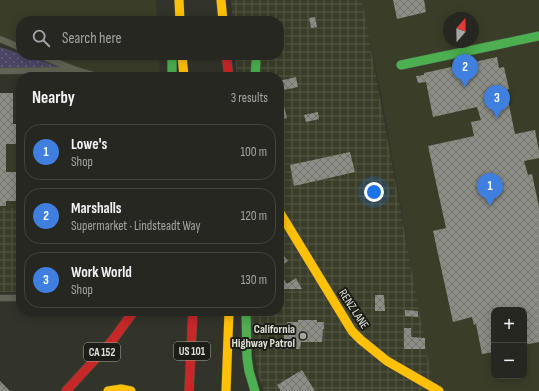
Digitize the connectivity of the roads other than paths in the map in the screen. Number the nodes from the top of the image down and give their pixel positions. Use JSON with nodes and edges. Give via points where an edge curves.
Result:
{"nodes":[{"id":1,"x":178,"y":0,"type":"edge"},
{"id":2,"x":216,"y":0,"type":"edge"},
{"id":3,"x":221,"y":0,"type":"edge"},
{"id":4,"x":180,"y":16,"type":"edge"},
{"id":5,"x":218,"y":16,"type":"edge"},
{"id":6,"x":223,"y":16,"type":"edge"},
{"id":7,"x":539,"y":36,"type":"edge"},
{"id":8,"x":0,"y":39,"type":"edge"},
{"id":9,"x":16,"y":46,"type":"edge"},
{"id":10,"x":51,"y":60,"type":"edge"},
{"id":11,"x":172,"y":60,"type":"edge"},
{"id":12,"x":182,"y":60,"type":"edge"},
{"id":13,"x":220,"y":60,"type":"edge"},
{"id":14,"x":227,"y":60,"type":"edge"},
{"id":15,"x":256,"y":62,"type":"dead end"},
{"id":16,"x":401,"y":65,"type":"dead end"},
{"id":17,"x":76,"y":70,"type":"junction"},
{"id":18,"x":0,"y":71,"type":"edge"},
{"id":19,"x":83,"y":72,"type":"edge"},
{"id":20,"x":172,"y":72,"type":"edge"},
{"id":21,"x":184,"y":72,"type":"edge"},
{"id":22,"x":221,"y":72,"type":"edge"},
{"id":23,"x":228,"y":72,"type":"edge"},
{"id":24,"x":255,"y":72,"type":"edge"},
{"id":25,"x":284,"y":219,"type":"edge"},
{"id":26,"x":0,"y":298,"type":"edge"},
{"id":27,"x":16,"y":298,"type":"edge"},
{"id":28,"x":130,"y":316,"type":"edge"},
{"id":29,"x":193,"y":316,"type":"edge"},
{"id":30,"x":230,"y":316,"type":"edge"},
{"id":31,"x":230,"y":316,"type":"edge"},
{"id":32,"x":246,"y":316,"type":"edge"},
{"id":33,"x":66,"y":391,"type":"edge"},
{"id":34,"x":108,"y":391,"type":"edge"},
{"id":35,"x":131,"y":391,"type":"edge"},
{"id":36,"x":189,"y":391,"type":"edge"},
{"id":37,"x":226,"y":391,"type":"edge"},
{"id":38,"x":232,"y":391,"type":"edge"},
{"id":39,"x":255,"y":391,"type":"edge"},
{"id":40,"x":439,"y":391,"type":"edge"}],
"edges":[{"from":1,"to":4,"type":"main road"},
{"from":2,"to":5,"type":"main road"},
{"from":3,"to":6,"type":"main road"},
{"from":7,"to":16,"type":"main road"},
{"from":8,"to":9,"type":"street"},
{"from":10,"to":17,"type":"street"},
{"from":11,"to":20,"type":"main road"},
{"from":12,"to":21,"type":"main road"},
{"from":13,"to":22,"type":"main road"},
{"from":14,"to":23,"type":"main road"},
{"from":15,"to":24,"type":"main road"},
{"from":17,"to":18,"type":"street"},
{"from":17,"to":19,"type":"street"},
{"from":25,"to":40,"type":"main road","name":"RENZ LANE","via":[[360,340],[387,361]]},
{"from":26,"to":27,"type":"street"},
{"from":28,"to":33,"type":"main road","number":"CA 152","via":[[112,341]]},
{"from":29,"to":36,"type":"main road","number":"US 101"},
{"from":30,"to":37,"type":"main road","number":"US 101"},
{"from":31,"to":38,"type":"main road"},
{"from":32,"to":39,"type":"main road","via":[[247,357]]},
{"from":34,"to":35,"type":"main road"}]}
